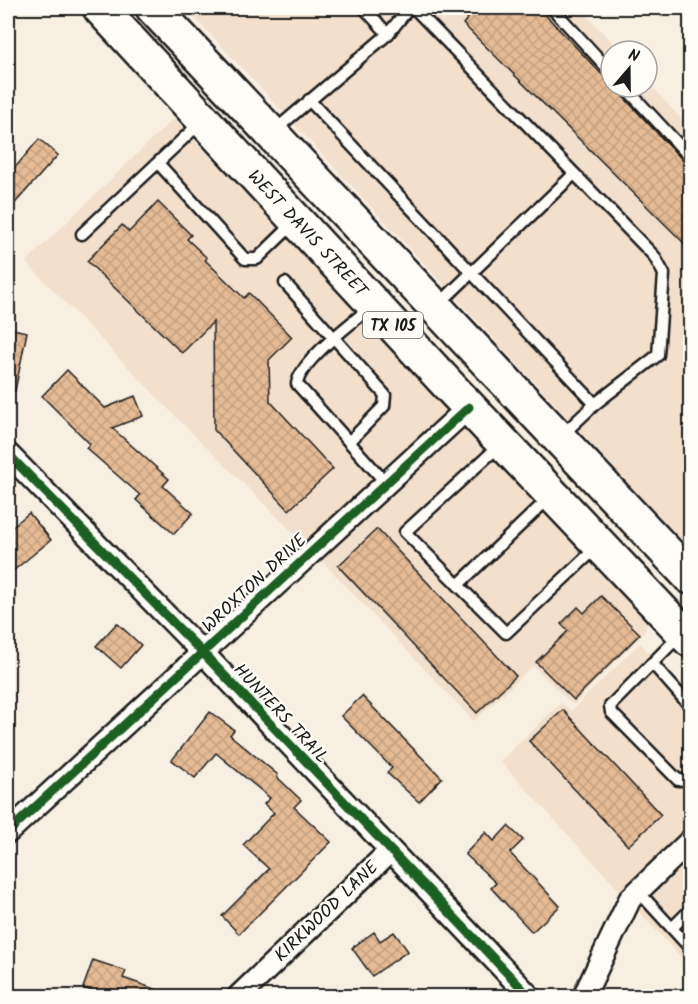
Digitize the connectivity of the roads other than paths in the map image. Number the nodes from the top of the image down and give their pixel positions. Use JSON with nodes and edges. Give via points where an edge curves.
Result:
{"nodes":[{"id":1,"x":100,"y":8,"type":"edge"},
{"id":2,"x":153,"y":8,"type":"edge"},
{"id":3,"x":364,"y":8,"type":"edge"},
{"id":4,"x":409,"y":8,"type":"edge"},
{"id":5,"x":414,"y":8,"type":"edge"},
{"id":6,"x":552,"y":8,"type":"edge"},
{"id":7,"x":388,"y":34,"type":"junction"},
{"id":8,"x":599,"y":59,"type":"edge"},
{"id":9,"x":636,"y":99,"type":"edge"},
{"id":10,"x":309,"y":100,"type":"junction"},
{"id":11,"x":203,"y":120,"type":"junction"},
{"id":12,"x":272,"y":134,"type":"junction"},
{"id":13,"x":690,"y":157,"type":"edge"},
{"id":14,"x":158,"y":163,"type":"junction"},
{"id":15,"x":574,"y":174,"type":"junction"},
{"id":16,"x":296,"y":220,"type":"junction"},
{"id":17,"x":82,"y":234,"type":"dead end"},
{"id":18,"x":473,"y":273,"type":"junction"},
{"id":19,"x":285,"y":283,"type":"dead end"},
{"id":20,"x":374,"y":304,"type":"junction"},
{"id":21,"x":435,"y":307,"type":"junction"},
{"id":22,"x":334,"y":338,"type":"junction"},
{"id":23,"x":595,"y":404,"type":"junction"},
{"id":24,"x":469,"y":407,"type":"junction"},
{"id":25,"x":559,"y":438,"type":"junction"},
{"id":26,"x":349,"y":442,"type":"junction"},
{"id":27,"x":503,"y":443,"type":"junction"},
{"id":28,"x":8,"y":454,"type":"edge"},
{"id":29,"x":595,"y":476,"type":"junction"},
{"id":30,"x":386,"y":483,"type":"junction"},
{"id":31,"x":552,"y":494,"type":"junction"},
{"id":32,"x":600,"y":544,"type":"junction"},
{"id":33,"x":685,"y":567,"type":"edge"},
{"id":34,"x":458,"y":585,"type":"junction"},
{"id":35,"x":687,"y":636,"type":"edge"},
{"id":36,"x":202,"y":653,"type":"junction"},
{"id":37,"x":652,"y":663,"type":"junction"},
{"id":38,"x":690,"y":706,"type":"edge"},
{"id":39,"x":690,"y":776,"type":"edge"},
{"id":40,"x":8,"y":832,"type":"edge"},
{"id":41,"x":690,"y":841,"type":"edge"},
{"id":42,"x":389,"y":852,"type":"junction"},
{"id":43,"x":638,"y":891,"type":"junction"},
{"id":44,"x":690,"y":910,"type":"edge"},
{"id":45,"x":672,"y":928,"type":"junction"},
{"id":46,"x":690,"y":948,"type":"edge"},
{"id":47,"x":239,"y":996,"type":"edge"},
{"id":48,"x":529,"y":996,"type":"edge"},
{"id":49,"x":584,"y":996,"type":"edge"}],
"edges":[{"from":1,"to":11,"type":"main road","name":"WEST DAVIS STREET","number":"TX 105"},
{"from":1,"to":12,"type":"main road","via":[[134,24],[242,135],[256,139]]},
{"from":2,"to":12,"type":"main road","number":"TX 105"},
{"from":3,"to":7,"type":"lane"},
{"from":4,"to":7,"type":"lane"},
{"from":5,"to":15,"type":"lane"},
{"from":6,"to":8,"type":"lane"},
{"from":7,"to":10,"type":"lane"},
{"from":9,"to":13,"type":"lane"},
{"from":10,"to":12,"type":"lane"},
{"from":10,"to":18,"type":"lane"},
{"from":11,"to":14,"type":"lane"},
{"from":11,"to":16,"type":"main road","name":"WEST DAVIS STREET","number":"TX 105"},
{"from":12,"to":21,"type":"main road","number":"TX 105"},
{"from":14,"to":16,"type":"lane","via":[[245,259],[257,259]]},
{"from":14,"to":17,"type":"lane"},
{"from":15,"to":18,"type":"lane"},
{"from":15,"to":23,"type":"lane","via":[[654,256],[664,274],[658,355]]},
{"from":16,"to":20,"type":"main road","name":"WEST DAVIS STREET","number":"TX 105"},
{"from":18,"to":21,"type":"lane"},
{"from":18,"to":23,"type":"lane"},
{"from":19,"to":22,"type":"lane"},
{"from":20,"to":22,"type":"lane"},
{"from":20,"to":24,"type":"main road","name":"WEST DAVIS STREET","number":"TX 105"},
{"from":20,"to":29,"type":"main road","via":[[394,299],[415,308],[561,461]]},
{"from":21,"to":25,"type":"main road","number":"TX 105"},
{"from":22,"to":26,"type":"lane","via":[[385,395],[384,406]]},
{"from":22,"to":26,"type":"lane","via":[[298,376],[297,384]]},
{"from":23,"to":25,"type":"lane"},
{"from":24,"to":27,"type":"main road","name":"WEST DAVIS STREET","number":"TX 105"},
{"from":24,"to":30,"type":"street","name":"WROXTON DRIVE"},
{"from":25,"to":29,"type":"main road","number":"TX 105"},
{"from":26,"to":30,"type":"lane"},
{"from":27,"to":31,"type":"main road","name":"WEST DAVIS STREET","number":"TX 105"},
{"from":27,"to":34,"type":"lane","via":[[405,532]]},
{"from":28,"to":36,"type":"street","name":"HUNTERS TRAIL"},
{"from":29,"to":33,"type":"main road","number":"TX 105"},
{"from":30,"to":36,"type":"street","name":"WROXTON DRIVE"},
{"from":31,"to":32,"type":"main road","name":"WEST DAVIS STREET","number":"TX 105"},
{"from":31,"to":34,"type":"lane"},
{"from":32,"to":34,"type":"lane","via":[[506,633]]},
{"from":32,"to":35,"type":"main road","name":"WEST DAVIS STREET","number":"TX 105"},
{"from":35,"to":37,"type":"lane"},
{"from":36,"to":40,"type":"street","name":"WROXTON DRIVE"},
{"from":36,"to":42,"type":"street","name":"HUNTERS TRAIL"},
{"from":37,"to":38,"type":"lane"},
{"from":37,"to":39,"type":"lane","via":[[610,706],[610,712],[678,780]]},
{"from":41,"to":43,"type":"street"},
{"from":42,"to":47,"type":"street","name":"KIRKWOOD LANE"},
{"from":42,"to":48,"type":"street","name":"HUNTERS TRAIL"},
{"from":43,"to":45,"type":"lane"},
{"from":43,"to":49,"type":"street","via":[[630,899]]},
{"from":44,"to":45,"type":"lane"},
{"from":45,"to":46,"type":"lane"}]}
